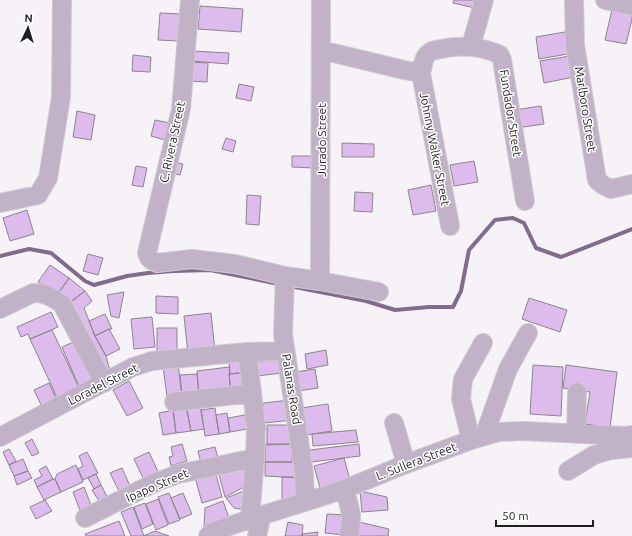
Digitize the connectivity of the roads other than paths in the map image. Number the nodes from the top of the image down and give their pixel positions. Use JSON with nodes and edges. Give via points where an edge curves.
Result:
{"nodes":[{"id":1,"x":62,"y":0,"type":"edge"},
{"id":2,"x":190,"y":0,"type":"edge"},
{"id":3,"x":321,"y":0,"type":"edge"},
{"id":4,"x":484,"y":0,"type":"edge"},
{"id":5,"x":574,"y":0,"type":"edge"},
{"id":6,"x":605,"y":0,"type":"edge"},
{"id":7,"x":632,"y":6,"type":"edge"},
{"id":8,"x":471,"y":46,"type":"junction"},
{"id":9,"x":321,"y":50,"type":"junction"},
{"id":10,"x":421,"y":73,"type":"junction"},
{"id":11,"x":632,"y":184,"type":"edge"},
{"id":12,"x":525,"y":201,"type":"dead end"},
{"id":13,"x":0,"y":203,"type":"edge"},
{"id":14,"x":450,"y":226,"type":"dead end"},
{"id":15,"x":320,"y":281,"type":"junction"},
{"id":16,"x":285,"y":283,"type":"junction"},
{"id":17,"x":379,"y":292,"type":"dead end"},
{"id":18,"x":0,"y":309,"type":"edge"},
{"id":19,"x":528,"y":333,"type":"dead end"},
{"id":20,"x":483,"y":343,"type":"dead end"},
{"id":21,"x":286,"y":351,"type":"junction"},
{"id":22,"x":247,"y":352,"type":"junction"},
{"id":23,"x":104,"y":383,"type":"junction"},
{"id":24,"x":577,"y":392,"type":"dead end"},
{"id":25,"x":252,"y":393,"type":"junction"},
{"id":26,"x":174,"y":402,"type":"dead end"},
{"id":27,"x":394,"y":423,"type":"dead end"},
{"id":28,"x":576,"y":434,"type":"junction"},
{"id":29,"x":632,"y":435,"type":"edge"},
{"id":30,"x":0,"y":437,"type":"edge"},
{"id":31,"x":479,"y":438,"type":"junction"},
{"id":32,"x":632,"y":448,"type":"edge"},
{"id":33,"x":256,"y":458,"type":"junction"},
{"id":34,"x":406,"y":464,"type":"junction"},
{"id":35,"x":568,"y":471,"type":"dead end"},
{"id":36,"x":345,"y":489,"type":"junction"},
{"id":37,"x":305,"y":502,"type":"junction"},
{"id":38,"x":256,"y":517,"type":"junction"},
{"id":39,"x":85,"y":518,"type":"dead end"},
{"id":40,"x":208,"y":536,"type":"edge"},
{"id":41,"x":257,"y":536,"type":"edge"},
{"id":42,"x":349,"y":536,"type":"edge"}],
"edges":[{"from":1,"to":13,"type":"street","via":[[61,97],[48,178],[38,195]]},
{"from":2,"to":16,"type":"street","name":"C. Rivera Street","via":[[181,109],[147,253],[149,258],[157,263],[192,259],[235,264]]},
{"from":3,"to":9,"type":"street","name":"Jurado Street"},
{"from":4,"to":8,"type":"street"},
{"from":5,"to":11,"type":"street","name":"Marlboro Street","via":[[575,45],[597,180],[611,189]]},
{"from":6,"to":7,"type":"street"},
{"from":8,"to":10,"type":"street","name":"Fundador Street","via":[[451,46],[429,52]]},
{"from":8,"to":12,"type":"street","name":"Fundador Street","via":[[493,51],[500,55],[502,60]]},
{"from":9,"to":10,"type":"street"},
{"from":9,"to":15,"type":"street","name":"Jurado Street"},
{"from":10,"to":14,"type":"street","name":"Johnny Walker Street"},
{"from":15,"to":16,"type":"street"},
{"from":15,"to":17,"type":"street"},
{"from":16,"to":21,"type":"street","name":"Palanas Road","via":[[283,334]]},
{"from":18,"to":23,"type":"street","via":[[38,292],[58,301],[62,304]]},
{"from":19,"to":31,"type":"street","via":[[508,368],[487,428]]},
{"from":20,"to":31,"type":"street","via":[[463,379],[461,399]]},
{"from":21,"to":22,"type":"street","name":"Loradel Street"},
{"from":21,"to":37,"type":"street","name":"Palanas Road","via":[[304,473]]},
{"from":22,"to":23,"type":"street","name":"Loradel Street","via":[[152,361],[133,367]]},
{"from":22,"to":25,"type":"street"},
{"from":23,"to":30,"type":"street","name":"Loradel Street"},
{"from":24,"to":28,"type":"street"},
{"from":25,"to":26,"type":"street"},
{"from":25,"to":33,"type":"street","via":[[256,425]]},
{"from":27,"to":34,"type":"street"},
{"from":28,"to":29,"type":"street","name":"L. Sullera Street"},
{"from":28,"to":31,"type":"street","name":"L. Sullera Street","via":[[523,430],[499,432]]},
{"from":31,"to":34,"type":"street","name":"L. Sullera Street"},
{"from":32,"to":35,"type":"street","via":[[594,455]]},
{"from":33,"to":38,"type":"street"},
{"from":33,"to":39,"type":"street","name":"Ipapo Street","via":[[178,474],[154,483]]},
{"from":34,"to":36,"type":"street","name":"L. Sullera Street"},
{"from":36,"to":37,"type":"street","name":"L. Sullera Street"},
{"from":36,"to":42,"type":"street","via":[[351,514]]},
{"from":37,"to":38,"type":"street","name":"L. Sullera Street"},
{"from":38,"to":40,"type":"street","name":"L. Sullera Street","via":[[212,532]]},
{"from":38,"to":41,"type":"street"}]}
